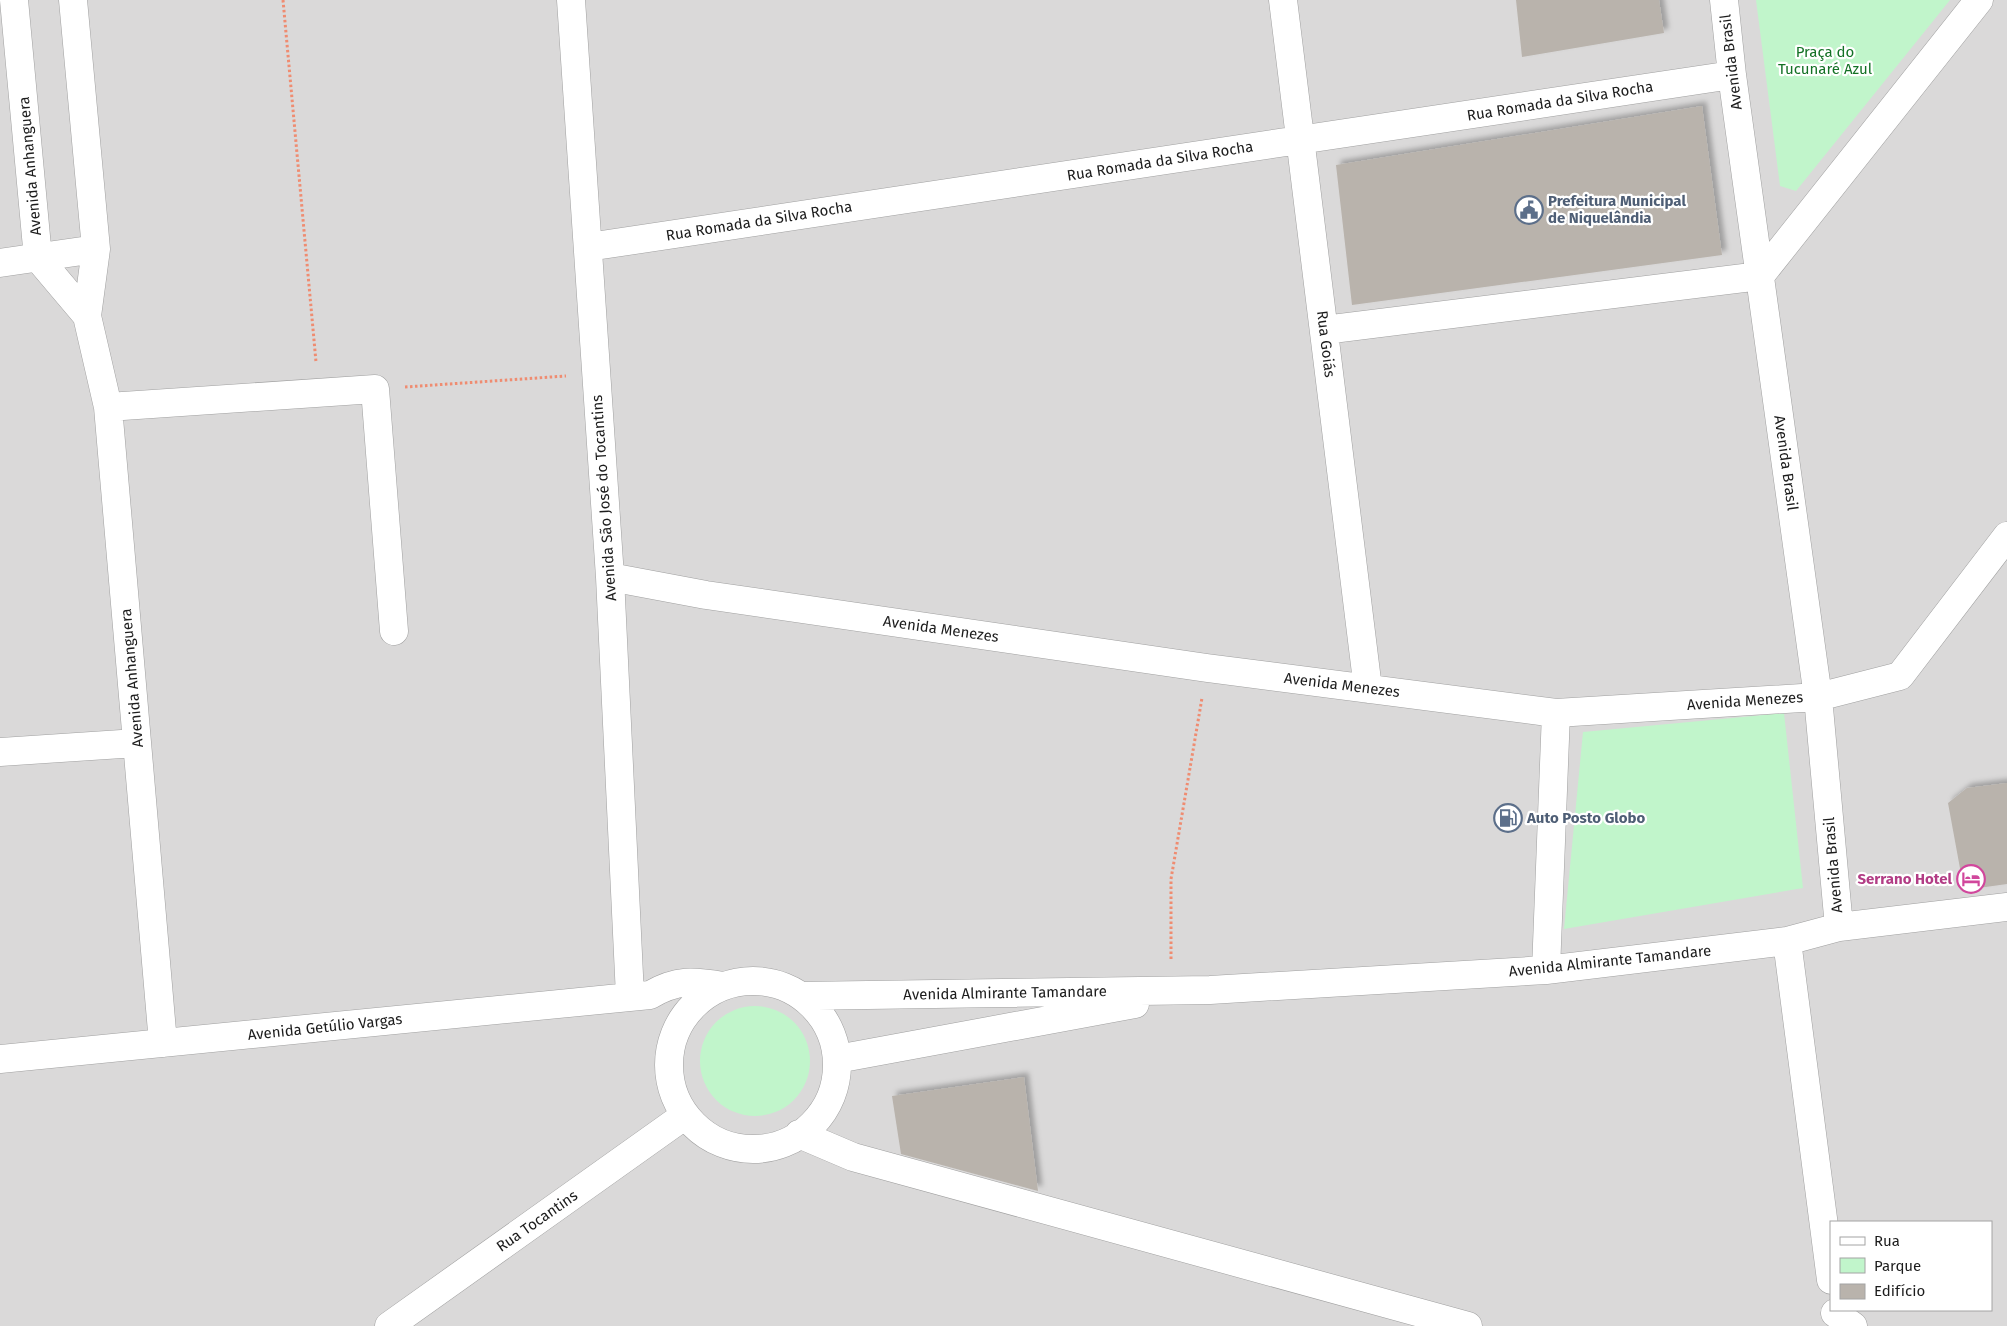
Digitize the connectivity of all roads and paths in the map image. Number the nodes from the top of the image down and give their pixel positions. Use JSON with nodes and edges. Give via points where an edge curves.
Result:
{"nodes":[{"id":1,"x":14,"y":0,"type":"edge"},
{"id":2,"x":73,"y":0,"type":"edge"},
{"id":3,"x":283,"y":0,"type":"edge"},
{"id":4,"x":571,"y":0,"type":"edge"},
{"id":5,"x":1283,"y":0,"type":"edge"},
{"id":6,"x":1724,"y":0,"type":"edge"},
{"id":7,"x":1978,"y":0,"type":"edge"},
{"id":8,"x":1732,"y":74,"type":"junction"},
{"id":9,"x":1301,"y":140,"type":"junction"},
{"id":10,"x":588,"y":247,"type":"junction"},
{"id":11,"x":96,"y":249,"type":"junction"},
{"id":12,"x":38,"y":258,"type":"junction"},
{"id":13,"x":0,"y":263,"type":"edge"},
{"id":14,"x":1760,"y":276,"type":"junction"},
{"id":15,"x":87,"y":316,"type":"junction"},
{"id":16,"x":1324,"y":330,"type":"junction"},
{"id":17,"x":596,"y":374,"type":"junction"},
{"id":18,"x":375,"y":389,"type":"junction"},
{"id":19,"x":319,"y":392,"type":"junction"},
{"id":20,"x":108,"y":407,"type":"junction"},
{"id":21,"x":2007,"y":536,"type":"edge"},
{"id":22,"x":610,"y":577,"type":"junction"},
{"id":23,"x":394,"y":631,"type":"dead end"},
{"id":24,"x":1208,"y":668,"type":"junction"},
{"id":25,"x":1368,"y":689,"type":"junction"},
{"id":26,"x":1818,"y":697,"type":"junction"},
{"id":27,"x":1556,"y":713,"type":"junction"},
{"id":28,"x":137,"y":743,"type":"junction"},
{"id":29,"x":0,"y":752,"type":"edge"},
{"id":30,"x":2007,"y":907,"type":"edge"},
{"id":31,"x":1839,"y":928,"type":"junction"},
{"id":32,"x":1787,"y":941,"type":"junction"},
{"id":33,"x":1546,"y":970,"type":"junction"},
{"id":34,"x":724,"y":986,"type":"junction"},
{"id":35,"x":1210,"y":990,"type":"junction"},
{"id":36,"x":1170,"y":991,"type":"junction"},
{"id":37,"x":640,"y":996,"type":"junction"},
{"id":38,"x":800,"y":996,"type":"junction"},
{"id":39,"x":681,"y":1024,"type":"junction"},
{"id":40,"x":163,"y":1043,"type":"junction"},
{"id":41,"x":0,"y":1059,"type":"edge"},
{"id":42,"x":837,"y":1059,"type":"junction"},
{"id":43,"x":684,"y":1116,"type":"junction"},
{"id":44,"x":799,"y":1134,"type":"junction"},
{"id":45,"x":1830,"y":1272,"type":"edge"},
{"id":46,"x":389,"y":1326,"type":"edge"},
{"id":47,"x":1468,"y":1326,"type":"edge"}],
"edges":[{"from":1,"to":12,"type":"street","name":"Avenida Anhanguera"},
{"from":2,"to":11,"type":"street","name":"Avenida Anhanguera"},
{"from":3,"to":19,"type":"path"},
{"from":4,"to":10,"type":"street","name":"Avenida São José do Tocantins"},
{"from":5,"to":9,"type":"street","name":"Rua Goiás"},
{"from":6,"to":8,"type":"street","name":"Avenida Brasil"},
{"from":7,"to":14,"type":"street"},
{"from":8,"to":9,"type":"street","name":"Rua Romada da Silva Rocha"},
{"from":8,"to":14,"type":"street","name":"Avenida Brasil"},
{"from":9,"to":10,"type":"street","name":"Rua Romada da Silva Rocha"},
{"from":9,"to":16,"type":"street","name":"Rua Goiás"},
{"from":10,"to":17,"type":"street","name":"Avenida São José do Tocantins"},
{"from":11,"to":12,"type":"street"},
{"from":11,"to":15,"type":"street","name":"Avenida Anhanguera"},
{"from":12,"to":13,"type":"street"},
{"from":12,"to":15,"type":"street","name":"Avenida Anhanguera"},
{"from":14,"to":16,"type":"street"},
{"from":14,"to":26,"type":"street","name":"Avenida Brasil"},
{"from":15,"to":20,"type":"street","name":"Avenida Anhanguera"},
{"from":16,"to":25,"type":"street","name":"Rua Goiás"},
{"from":17,"to":18,"type":"path"},
{"from":17,"to":22,"type":"street","name":"Avenida São José do Tocantins"},
{"from":18,"to":19,"type":"street"},
{"from":18,"to":23,"type":"street"},
{"from":19,"to":20,"type":"street"},
{"from":20,"to":28,"type":"street","name":"Avenida Anhanguera"},
{"from":21,"to":26,"type":"street","name":"Avenida Menezes","via":[[1900,676]]},
{"from":22,"to":24,"type":"street","name":"Avenida Menezes","via":[[706,595]]},
{"from":22,"to":37,"type":"street","name":"Avenida São José do Tocantins"},
{"from":24,"to":25,"type":"street","name":"Avenida Menezes"},
{"from":24,"to":36,"type":"path","via":[[1171,879]]},
{"from":25,"to":27,"type":"street","name":"Avenida Menezes"},
{"from":26,"to":27,"type":"street","name":"Avenida Menezes"},
{"from":26,"to":31,"type":"street","name":"Avenida Brasil"},
{"from":27,"to":33,"type":"street"},
{"from":28,"to":29,"type":"street"},
{"from":28,"to":40,"type":"street","name":"Avenida Anhanguera"},
{"from":30,"to":31,"type":"street","name":"Avenida Almirante Tamandare"},
{"from":31,"to":32,"type":"street","name":"Avenida Almirante Tamandare"},
{"from":32,"to":33,"type":"street","name":"Avenida Almirante Tamandare"},
{"from":32,"to":45,"type":"street"},
{"from":33,"to":35,"type":"street","name":"Avenida Almirante Tamandare"},
{"from":34,"to":37,"type":"street","name":"Avenida Getúlio Vargas","via":[[680,983]]},
{"from":34,"to":38,"type":"street","via":[[750,981],[778,984]]},
{"from":34,"to":39,"type":"street","via":[[692,1007]]},
{"from":35,"to":36,"type":"street","name":"Avenida Almirante Tamandare"},
{"from":35,"to":42,"type":"street","name":"Avenida Almirante Tamandare"},
{"from":36,"to":38,"type":"street","name":"Avenida Almirante Tamandare"},
{"from":37,"to":39,"type":"street"},
{"from":37,"to":40,"type":"street","name":"Avenida Getúlio Vargas"},
{"from":38,"to":42,"type":"street","via":[[819,1013],[832,1035]]},
{"from":39,"to":43,"type":"street","via":[[673,1036],[669,1060],[674,1095]]},
{"from":40,"to":41,"type":"street","name":"Avenida Getúlio Vargas"},
{"from":42,"to":44,"type":"street","via":[[832,1092],[814,1124]]},
{"from":43,"to":44,"type":"street","via":[[707,1137],[725,1146],[755,1150],[783,1144]]},
{"from":43,"to":46,"type":"street","name":"Rua Tocantins"},
{"from":44,"to":47,"type":"street","via":[[853,1157]]}]}
